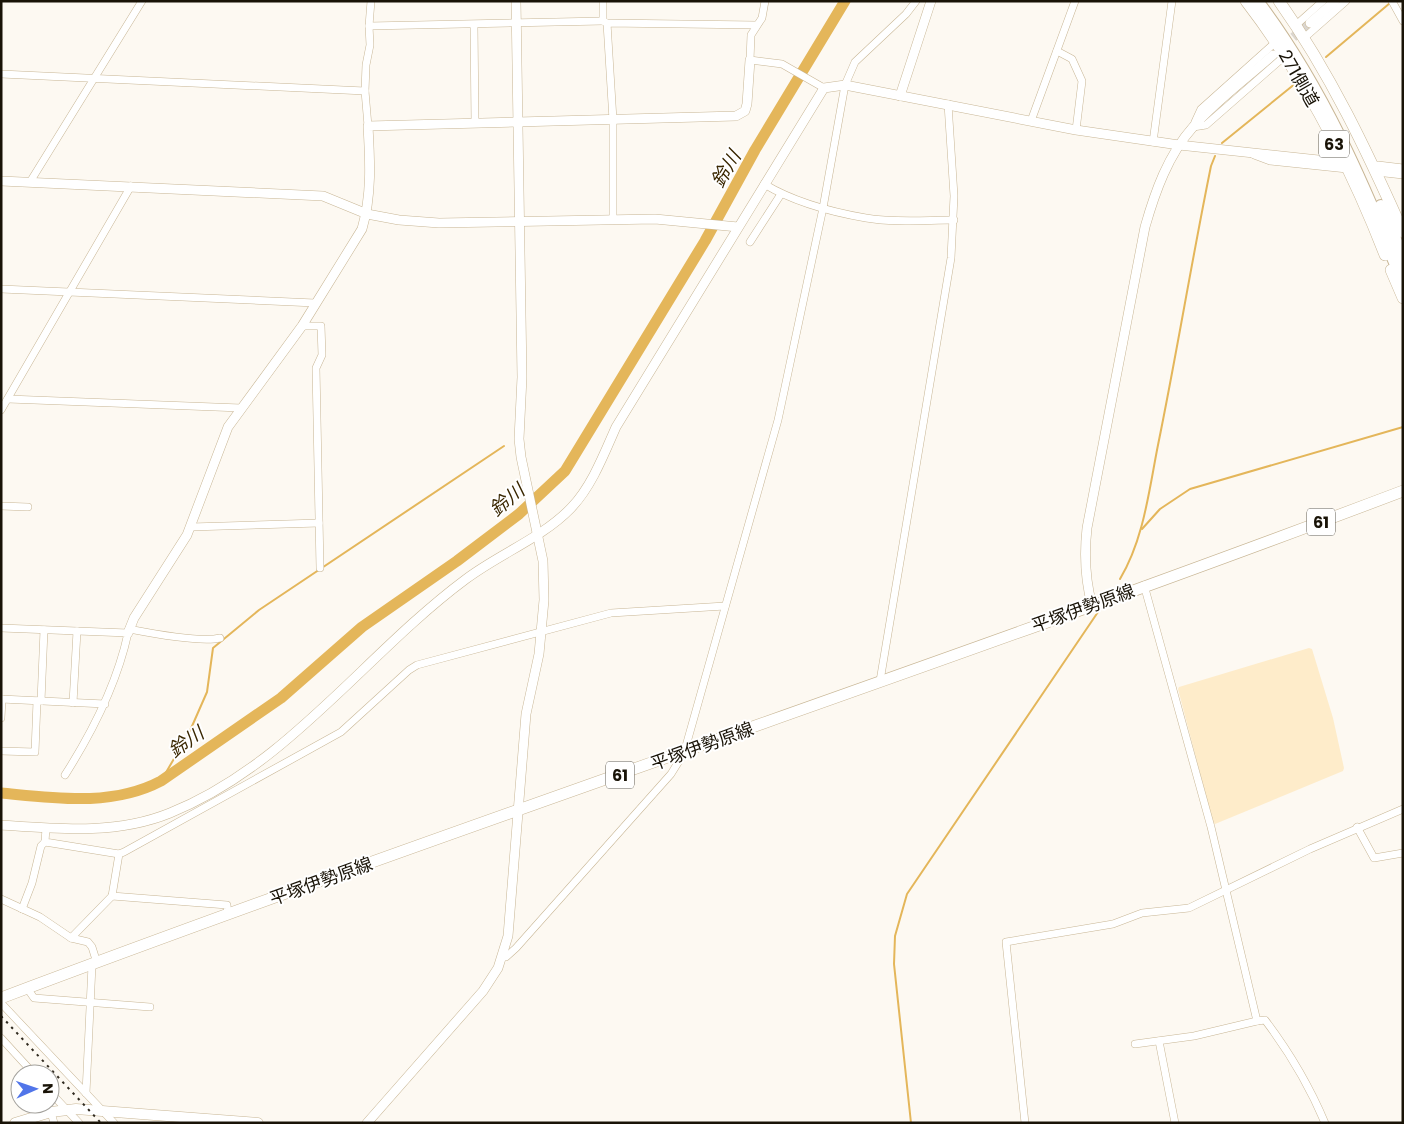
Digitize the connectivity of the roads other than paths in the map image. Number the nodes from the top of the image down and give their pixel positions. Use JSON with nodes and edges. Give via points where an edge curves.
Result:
{"nodes":[{"id":1,"x":142,"y":1,"type":"edge"},
{"id":2,"x":370,"y":1,"type":"edge"},
{"id":3,"x":516,"y":1,"type":"edge"},
{"id":4,"x":603,"y":1,"type":"edge"},
{"id":5,"x":765,"y":1,"type":"edge"},
{"id":6,"x":916,"y":1,"type":"edge"},
{"id":7,"x":931,"y":1,"type":"edge"},
{"id":8,"x":1075,"y":1,"type":"edge"},
{"id":9,"x":1172,"y":1,"type":"edge"},
{"id":10,"x":1246,"y":1,"type":"edge"},
{"id":11,"x":1257,"y":1,"type":"edge"},
{"id":12,"x":1267,"y":1,"type":"edge"},
{"id":13,"x":1279,"y":1,"type":"edge"},
{"id":14,"x":1323,"y":1,"type":"edge"},
{"id":15,"x":1335,"y":1,"type":"edge"},
{"id":16,"x":1346,"y":1,"type":"edge"},
{"id":17,"x":1393,"y":3,"type":"edge"},
{"id":18,"x":1403,"y":21,"type":"edge"},
{"id":19,"x":605,"y":22,"type":"junction"},
{"id":20,"x":516,"y":24,"type":"junction"},
{"id":21,"x":474,"y":25,"type":"junction"},
{"id":22,"x":756,"y":25,"type":"junction"},
{"id":23,"x":368,"y":26,"type":"junction"},
{"id":24,"x":1305,"y":28,"type":"junction"},
{"id":25,"x":1056,"y":52,"type":"junction"},
{"id":26,"x":1277,"y":52,"type":"junction"},
{"id":27,"x":750,"y":60,"type":"junction"},
{"id":28,"x":1,"y":74,"type":"edge"},
{"id":29,"x":94,"y":78,"type":"junction"},
{"id":30,"x":846,"y":85,"type":"junction"},
{"id":31,"x":824,"y":88,"type":"junction"},
{"id":32,"x":365,"y":91,"type":"junction"},
{"id":33,"x":900,"y":96,"type":"junction"},
{"id":34,"x":948,"y":104,"type":"junction"},
{"id":35,"x":613,"y":120,"type":"junction"},
{"id":36,"x":1031,"y":121,"type":"junction"},
{"id":37,"x":476,"y":122,"type":"junction"},
{"id":38,"x":518,"y":122,"type":"junction"},
{"id":39,"x":368,"y":126,"type":"junction"},
{"id":40,"x":1076,"y":130,"type":"junction"},
{"id":41,"x":1153,"y":142,"type":"junction"},
{"id":42,"x":1179,"y":145,"type":"junction"},
{"id":43,"x":1245,"y":152,"type":"junction"},
{"id":44,"x":1337,"y":162,"type":"dead end"},
{"id":45,"x":1347,"y":169,"type":"junction"},
{"id":46,"x":1377,"y":169,"type":"junction"},
{"id":47,"x":1403,"y":169,"type":"edge"},
{"id":48,"x":1403,"y":175,"type":"edge"},
{"id":49,"x":1,"y":181,"type":"edge"},
{"id":50,"x":30,"y":182,"type":"junction"},
{"id":51,"x":764,"y":184,"type":"junction"},
{"id":52,"x":131,"y":186,"type":"junction"},
{"id":53,"x":781,"y":194,"type":"junction"},
{"id":54,"x":823,"y":208,"type":"junction"},
{"id":55,"x":367,"y":214,"type":"junction"},
{"id":56,"x":613,"y":219,"type":"junction"},
{"id":57,"x":954,"y":220,"type":"junction"},
{"id":58,"x":519,"y":222,"type":"junction"},
{"id":59,"x":735,"y":227,"type":"junction"},
{"id":60,"x":1403,"y":232,"type":"edge"},
{"id":61,"x":750,"y":242,"type":"dead end"},
{"id":62,"x":1403,"y":258,"type":"edge"},
{"id":63,"x":1403,"y":282,"type":"edge"},
{"id":64,"x":1,"y":289,"type":"edge"},
{"id":65,"x":71,"y":292,"type":"junction"},
{"id":66,"x":1403,"y":298,"type":"edge"},
{"id":67,"x":315,"y":303,"type":"junction"},
{"id":68,"x":302,"y":326,"type":"junction"},
{"id":69,"x":8,"y":399,"type":"junction"},
{"id":70,"x":242,"y":408,"type":"junction"},
{"id":71,"x":1,"y":410,"type":"edge"},
{"id":72,"x":1403,"y":482,"type":"edge"},
{"id":73,"x":1403,"y":491,"type":"edge"},
{"id":74,"x":1403,"y":498,"type":"edge"},
{"id":75,"x":1,"y":506,"type":"edge"},
{"id":76,"x":28,"y":507,"type":"dead end"},
{"id":77,"x":319,"y":523,"type":"junction"},
{"id":78,"x":191,"y":527,"type":"junction"},
{"id":79,"x":536,"y":529,"type":"junction"},
{"id":80,"x":1239,"y":553,"type":"junction"},
{"id":81,"x":320,"y":568,"type":"dead end"},
{"id":82,"x":1144,"y":586,"type":"junction"},
{"id":83,"x":1092,"y":605,"type":"junction"},
{"id":84,"x":725,"y":606,"type":"junction"},
{"id":85,"x":1,"y":628,"type":"edge"},
{"id":86,"x":44,"y":630,"type":"junction"},
{"id":87,"x":77,"y":631,"type":"junction"},
{"id":88,"x":129,"y":631,"type":"junction"},
{"id":89,"x":543,"y":631,"type":"junction"},
{"id":90,"x":220,"y":638,"type":"dead end"},
{"id":91,"x":880,"y":681,"type":"junction"},
{"id":92,"x":2,"y":699,"type":"edge"},
{"id":93,"x":39,"y":701,"type":"junction"},
{"id":94,"x":73,"y":703,"type":"junction"},
{"id":95,"x":104,"y":704,"type":"junction"},
{"id":96,"x":1,"y":718,"type":"edge"},
{"id":97,"x":1,"y":751,"type":"edge"},
{"id":98,"x":684,"y":752,"type":"junction"},
{"id":99,"x":65,"y":775,"type":"dead end"},
{"id":100,"x":1403,"y":808,"type":"edge"},
{"id":101,"x":519,"y":811,"type":"junction"},
{"id":102,"x":1,"y":825,"type":"edge"},
{"id":103,"x":46,"y":828,"type":"junction"},
{"id":104,"x":1357,"y":828,"type":"junction"},
{"id":105,"x":45,"y":842,"type":"junction"},
{"id":106,"x":1403,"y":853,"type":"edge"},
{"id":107,"x":118,"y":854,"type":"junction"},
{"id":108,"x":1227,"y":889,"type":"junction"},
{"id":109,"x":112,"y":896,"type":"junction"},
{"id":110,"x":1,"y":899,"type":"edge"},
{"id":111,"x":22,"y":909,"type":"junction"},
{"id":112,"x":228,"y":915,"type":"junction"},
{"id":113,"x":70,"y":938,"type":"junction"},
{"id":114,"x":502,"y":957,"type":"junction"},
{"id":115,"x":95,"y":964,"type":"junction"},
{"id":116,"x":27,"y":988,"type":"junction"},
{"id":117,"x":1,"y":998,"type":"edge"},
{"id":118,"x":1,"y":1003,"type":"edge"},
{"id":119,"x":91,"y":1003,"type":"junction"},
{"id":120,"x":150,"y":1007,"type":"dead end"},
{"id":121,"x":1257,"y":1021,"type":"junction"},
{"id":122,"x":1,"y":1038,"type":"edge"},
{"id":123,"x":1159,"y":1041,"type":"junction"},
{"id":124,"x":1135,"y":1044,"type":"dead end"},
{"id":125,"x":25,"y":1064,"type":"edge"},
{"id":126,"x":86,"y":1093,"type":"junction"},
{"id":127,"x":60,"y":1102,"type":"edge"},
{"id":128,"x":67,"y":1109,"type":"junction"},
{"id":129,"x":60,"y":1110,"type":"edge"},
{"id":130,"x":101,"y":1110,"type":"junction"},
{"id":131,"x":44,"y":1114,"type":"edge"},
{"id":132,"x":15,"y":1123,"type":"edge"},
{"id":133,"x":78,"y":1123,"type":"edge"},
{"id":134,"x":114,"y":1123,"type":"edge"},
{"id":135,"x":258,"y":1123,"type":"edge"},
{"id":136,"x":366,"y":1123,"type":"edge"},
{"id":137,"x":1025,"y":1123,"type":"edge"},
{"id":138,"x":1175,"y":1123,"type":"edge"},
{"id":139,"x":1325,"y":1123,"type":"edge"}],
"edges":[{"from":1,"to":29,"type":"street"},
{"from":2,"to":23,"type":"street"},
{"from":3,"to":20,"type":"street"},
{"from":4,"to":19,"type":"street"},
{"from":5,"to":22,"type":"street","via":[[762,18]]},
{"from":6,"to":30,"type":"street","via":[[854,62]]},
{"from":7,"to":33,"type":"street"},
{"from":8,"to":25,"type":"street"},
{"from":9,"to":41,"type":"street"},
{"from":10,"to":26,"type":"main road","name":"271側道","number":"63"},
{"from":11,"to":63,"type":"highway","via":[[1326,107],[1352,158]]},
{"from":12,"to":62,"type":"highway","via":[[1333,102]]},
{"from":13,"to":24,"type":"main road","number":"63"},
{"from":14,"to":24,"type":"street"},
{"from":15,"to":24,"type":"street"},
{"from":16,"to":24,"type":"street"},
{"from":17,"to":18,"type":"street"},
{"from":19,"to":20,"type":"street"},
{"from":19,"to":22,"type":"street"},
{"from":19,"to":35,"type":"street"},
{"from":20,"to":21,"type":"street"},
{"from":20,"to":38,"type":"street"},
{"from":21,"to":23,"type":"street"},
{"from":21,"to":37,"type":"street"},
{"from":22,"to":27,"type":"street","via":[[751,35]]},
{"from":23,"to":32,"type":"street","via":[[370,46]]},
{"from":24,"to":46,"type":"main road","number":"63"},
{"from":25,"to":36,"type":"street"},
{"from":25,"to":40,"type":"street","via":[[1072,59],[1082,81]]},
{"from":26,"to":42,"type":"street","via":[[1193,127]]},
{"from":26,"to":45,"type":"main road","name":"271側道","number":"63","via":[[1304,85]]},
{"from":27,"to":31,"type":"street","via":[[782,64]]},
{"from":27,"to":35,"type":"street","via":[[745,112],[736,116]]},
{"from":28,"to":29,"type":"street"},
{"from":29,"to":32,"type":"street"},
{"from":29,"to":50,"type":"street"},
{"from":30,"to":31,"type":"street"},
{"from":30,"to":33,"type":"street"},
{"from":30,"to":54,"type":"street"},
{"from":31,"to":51,"type":"street"},
{"from":32,"to":39,"type":"street"},
{"from":33,"to":34,"type":"street"},
{"from":34,"to":36,"type":"street"},
{"from":34,"to":57,"type":"street"},
{"from":35,"to":38,"type":"street"},
{"from":35,"to":56,"type":"street"},
{"from":36,"to":40,"type":"street"},
{"from":37,"to":38,"type":"street"},
{"from":37,"to":39,"type":"street"},
{"from":38,"to":58,"type":"street"},
{"from":39,"to":55,"type":"street","via":[[370,177]]},
{"from":40,"to":41,"type":"street"},
{"from":41,"to":42,"type":"street"},
{"from":42,"to":43,"type":"street"},
{"from":42,"to":83,"type":"street","via":[[1158,184],[1145,228],[1109,409],[1085,547],[1087,587]]},
{"from":43,"to":44,"type":"street"},
{"from":43,"to":45,"type":"street","via":[[1270,161]]},
{"from":45,"to":66,"type":"main road","name":"271側道","number":"63"},
{"from":46,"to":47,"type":"street"},
{"from":46,"to":48,"type":"street"},
{"from":46,"to":60,"type":"main road","number":"63"},
{"from":49,"to":50,"type":"street"},
{"from":50,"to":52,"type":"street"},
{"from":51,"to":53,"type":"street"},
{"from":51,"to":59,"type":"street"},
{"from":52,"to":55,"type":"street","via":[[323,196]]},
{"from":52,"to":65,"type":"street"},
{"from":53,"to":54,"type":"street"},
{"from":53,"to":61,"type":"street"},
{"from":54,"to":57,"type":"street","via":[[867,219]]},
{"from":54,"to":84,"type":"street","via":[[778,420]]},
{"from":55,"to":58,"type":"street","via":[[439,223]]},
{"from":55,"to":67,"type":"street","via":[[362,229]]},
{"from":56,"to":58,"type":"street"},
{"from":56,"to":59,"type":"street"},
{"from":57,"to":91,"type":"street","via":[[940,327]]},
{"from":58,"to":79,"type":"street","via":[[522,377],[519,439],[523,474]]},
{"from":59,"to":79,"type":"street","via":[[616,427],[583,492],[559,520]]},
{"from":64,"to":65,"type":"street"},
{"from":65,"to":67,"type":"street"},
{"from":65,"to":69,"type":"street"},
{"from":67,"to":68,"type":"street"},
{"from":68,"to":70,"type":"street"},
{"from":68,"to":77,"type":"street","via":[[321,326],[322,355],[316,368]]},
{"from":69,"to":70,"type":"street"},
{"from":69,"to":71,"type":"street"},
{"from":70,"to":78,"type":"street","via":[[222,441]]},
{"from":72,"to":80,"type":"main road","via":[[1286,527]]},
{"from":73,"to":80,"type":"main road","name":"平塚伊勢原線","number":"61"},
{"from":74,"to":80,"type":"main road","via":[[1291,540]]},
{"from":75,"to":76,"type":"street"},
{"from":77,"to":78,"type":"street"},
{"from":77,"to":81,"type":"street"},
{"from":78,"to":88,"type":"street"},
{"from":79,"to":89,"type":"street","via":[[543,561]]},
{"from":79,"to":103,"type":"street","via":[[466,579],[310,720],[260,761],[221,787],[185,806],[142,822],[92,829]]},
{"from":80,"to":82,"type":"main road","name":"平塚伊勢原線","number":"61"},
{"from":82,"to":83,"type":"main road","name":"平塚伊勢原線","number":"61"},
{"from":82,"to":108,"type":"street"},
{"from":83,"to":91,"type":"main road","name":"平塚伊勢原線","number":"61"},
{"from":84,"to":89,"type":"street","via":[[611,613]]},
{"from":84,"to":98,"type":"street"},
{"from":85,"to":86,"type":"street"},
{"from":86,"to":87,"type":"street"},
{"from":86,"to":93,"type":"street"},
{"from":87,"to":88,"type":"street"},
{"from":87,"to":94,"type":"street"},
{"from":88,"to":90,"type":"street","via":[[207,640]]},
{"from":88,"to":95,"type":"street","via":[[122,660]]},
{"from":89,"to":101,"type":"street","via":[[526,714]]},
{"from":89,"to":107,"type":"street","via":[[416,665],[340,732]]},
{"from":91,"to":98,"type":"main road","name":"平塚伊勢原線","number":"61"},
{"from":92,"to":93,"type":"street"},
{"from":92,"to":96,"type":"street"},
{"from":93,"to":94,"type":"street"},
{"from":93,"to":97,"type":"street","via":[[35,752]]},
{"from":94,"to":95,"type":"street"},
{"from":95,"to":99,"type":"street"},
{"from":98,"to":101,"type":"main road","name":"平塚伊勢原線","number":"61"},
{"from":98,"to":114,"type":"street","via":[[671,774],[522,941]]},
{"from":100,"to":104,"type":"street"},
{"from":101,"to":112,"type":"main road","name":"平塚伊勢原線","number":"61"},
{"from":101,"to":114,"type":"street","via":[[510,914]]},
{"from":102,"to":103,"type":"street"},
{"from":103,"to":105,"type":"street"},
{"from":104,"to":106,"type":"street","via":[[1374,858]]},
{"from":104,"to":108,"type":"street"},
{"from":105,"to":107,"type":"street"},
{"from":105,"to":111,"type":"street"},
{"from":107,"to":109,"type":"street"},
{"from":108,"to":121,"type":"street"},
{"from":108,"to":137,"type":"street","via":[[1189,908],[1142,914],[1113,924],[1006,942]]},
{"from":109,"to":112,"type":"street","via":[[227,905]]},
{"from":109,"to":113,"type":"street"},
{"from":110,"to":111,"type":"street"},
{"from":111,"to":113,"type":"street","via":[[56,926]]},
{"from":112,"to":115,"type":"main road","name":"平塚伊勢原線","number":"61"},
{"from":113,"to":115,"type":"street","via":[[88,942]]},
{"from":114,"to":136,"type":"street","via":[[482,992]]},
{"from":115,"to":116,"type":"main road","name":"平塚伊勢原線","number":"61"},
{"from":115,"to":119,"type":"street"},
{"from":116,"to":117,"type":"main road","name":"平塚伊勢原線","number":"61"},
{"from":116,"to":119,"type":"street","via":[[34,998]]},
{"from":118,"to":126,"type":"street"},
{"from":119,"to":120,"type":"street"},
{"from":119,"to":126,"type":"street"},
{"from":121,"to":123,"type":"street"},
{"from":121,"to":139,"type":"street","via":[[1265,1020],[1287,1048],[1309,1084]]},
{"from":122,"to":125,"type":"street"},
{"from":123,"to":124,"type":"street"},
{"from":123,"to":138,"type":"street"},
{"from":126,"to":130,"type":"street"},
{"from":127,"to":128,"type":"street"},
{"from":128,"to":129,"type":"main road"},
{"from":128,"to":130,"type":"main road"},
{"from":128,"to":133,"type":"street"},
{"from":130,"to":134,"type":"street"},
{"from":130,"to":135,"type":"main road"},
{"from":131,"to":132,"type":"main road"}]}
